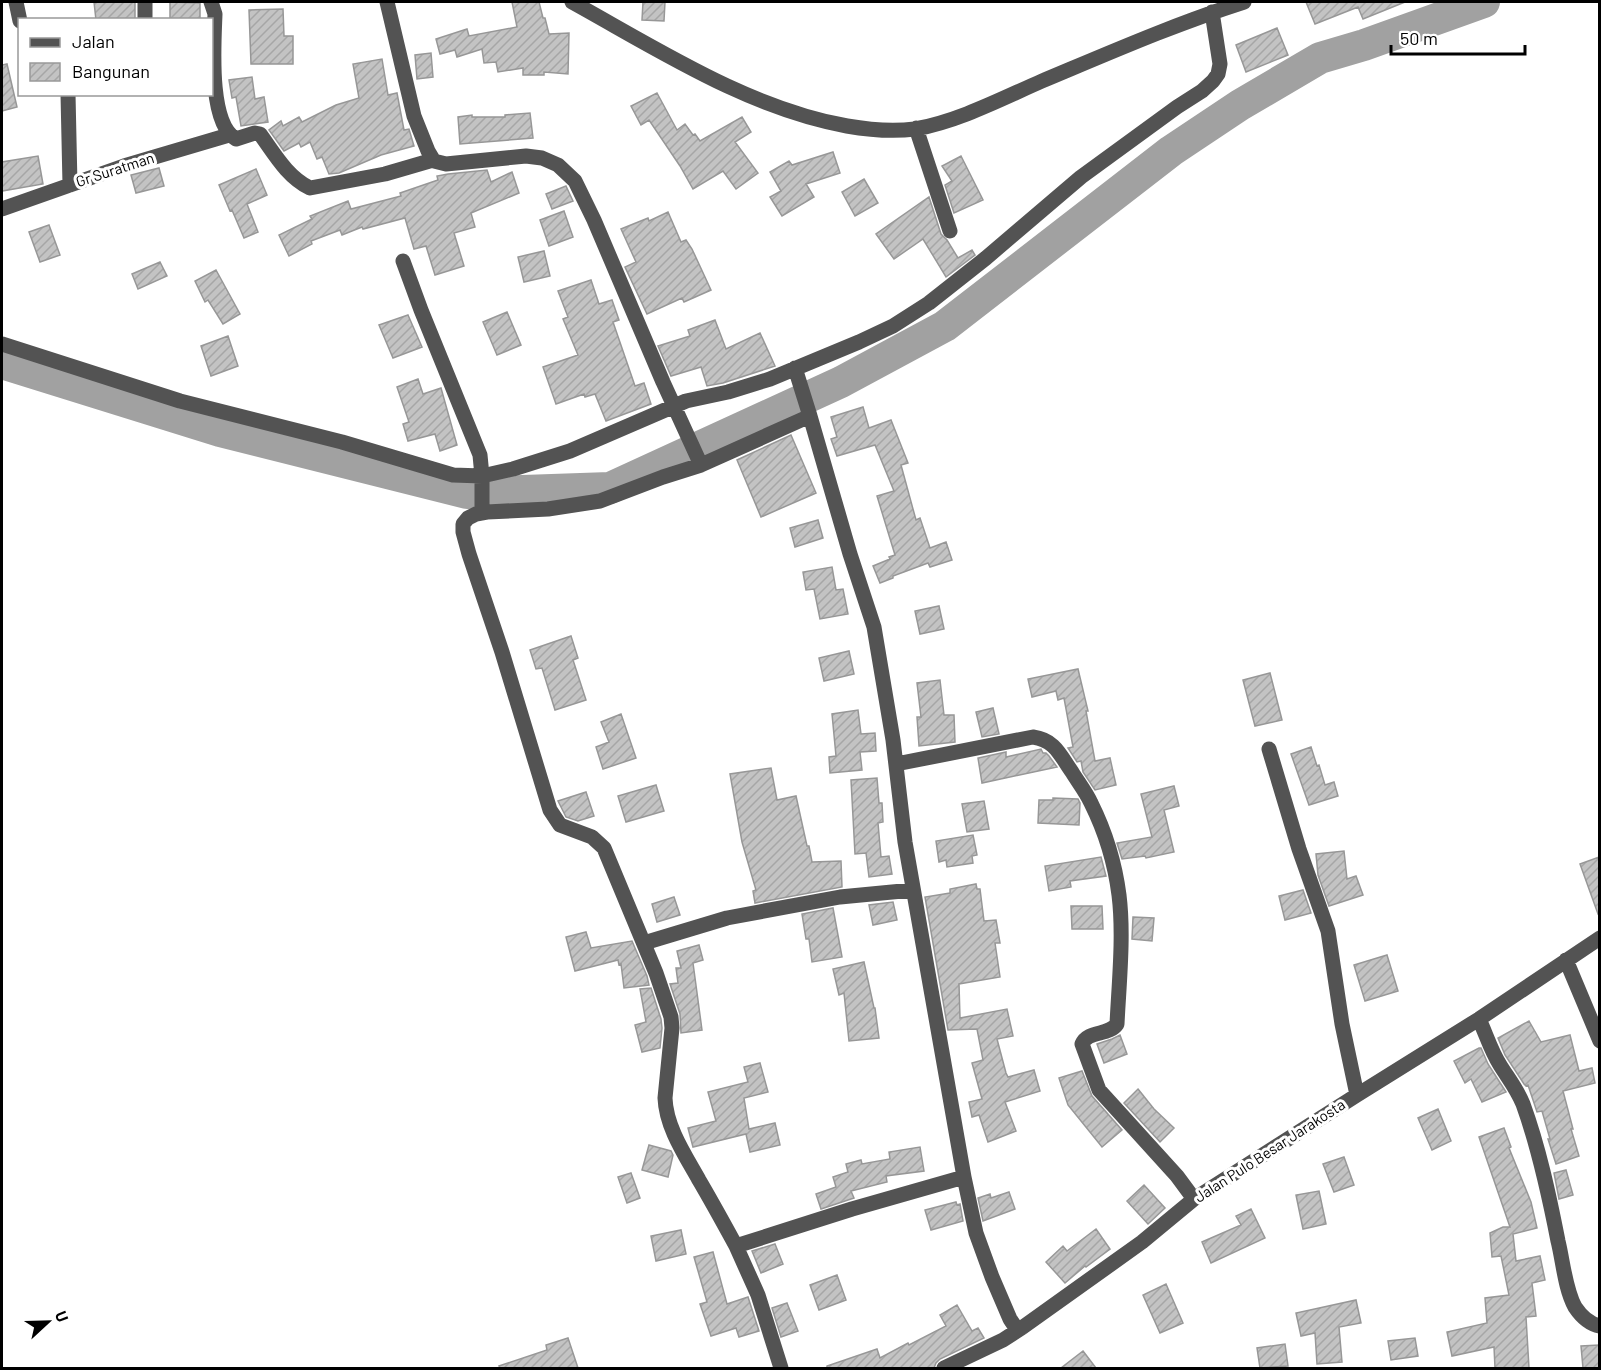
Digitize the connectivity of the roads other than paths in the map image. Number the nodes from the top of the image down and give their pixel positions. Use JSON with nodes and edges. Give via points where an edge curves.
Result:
{"nodes":[{"id":1,"x":16,"y":2,"type":"edge"},
{"id":2,"x":145,"y":2,"type":"edge"},
{"id":3,"x":211,"y":2,"type":"edge"},
{"id":4,"x":387,"y":2,"type":"edge"},
{"id":5,"x":572,"y":2,"type":"edge"},
{"id":6,"x":1244,"y":2,"type":"edge"},
{"id":7,"x":1212,"y":12,"type":"junction"},
{"id":8,"x":19,"y":18,"type":"edge"},
{"id":9,"x":145,"y":18,"type":"edge"},
{"id":10,"x":68,"y":96,"type":"edge"},
{"id":11,"x":916,"y":128,"type":"junction"},
{"id":12,"x":229,"y":135,"type":"junction"},
{"id":13,"x":433,"y":160,"type":"junction"},
{"id":14,"x":70,"y":185,"type":"junction"},
{"id":15,"x":2,"y":209,"type":"edge"},
{"id":16,"x":950,"y":231,"type":"dead end"},
{"id":17,"x":404,"y":261,"type":"dead end"},
{"id":18,"x":2,"y":344,"type":"edge"},
{"id":19,"x":796,"y":371,"type":"junction"},
{"id":20,"x":675,"y":405,"type":"junction"},
{"id":21,"x":808,"y":409,"type":"junction"},
{"id":22,"x":699,"y":460,"type":"junction"},
{"id":23,"x":482,"y":480,"type":"junction"},
{"id":24,"x":482,"y":509,"type":"junction"},
{"id":25,"x":1269,"y":749,"type":"dead end"},
{"id":26,"x":896,"y":764,"type":"junction"},
{"id":27,"x":913,"y":890,"type":"junction"},
{"id":28,"x":1599,"y":938,"type":"edge"},
{"id":29,"x":644,"y":943,"type":"junction"},
{"id":30,"x":1566,"y":960,"type":"junction"},
{"id":31,"x":1479,"y":1019,"type":"junction"},
{"id":32,"x":1599,"y":1041,"type":"edge"},
{"id":33,"x":1357,"y":1095,"type":"junction"},
{"id":34,"x":964,"y":1177,"type":"junction"},
{"id":35,"x":1194,"y":1199,"type":"junction"},
{"id":36,"x":736,"y":1245,"type":"junction"},
{"id":37,"x":1599,"y":1326,"type":"edge"},
{"id":38,"x":1023,"y":1327,"type":"junction"},
{"id":39,"x":781,"y":1368,"type":"edge"},
{"id":40,"x":944,"y":1368,"type":"edge"}],
"edges":[{"from":1,"to":8,"type":"street"},
{"from":2,"to":9,"type":"street"},
{"from":3,"to":12,"type":"street","via":[[215,14],[217,102]]},
{"from":4,"to":13,"type":"street","via":[[414,116]]},
{"from":5,"to":11,"type":"street","via":[[711,79],[776,106],[811,118],[869,129]]},
{"from":6,"to":7,"type":"street"},
{"from":7,"to":11,"type":"street","via":[[960,117]]},
{"from":7,"to":19,"type":"street","via":[[1220,64],[1214,81],[1081,177],[928,303],[893,326]]},
{"from":10,"to":14,"type":"street"},
{"from":11,"to":16,"type":"street"},
{"from":12,"to":13,"type":"street","name":"Gr Suratman","via":[[236,139],[260,134],[293,176],[310,188]]},
{"from":12,"to":14,"type":"street","name":"Gr Suratman"},
{"from":13,"to":20,"type":"street","via":[[446,164],[526,156],[550,161],[569,174],[594,220]]},
{"from":14,"to":15,"type":"street","name":"Gr Suratman"},
{"from":17,"to":23,"type":"street","via":[[480,455]]},
{"from":18,"to":23,"type":"street","via":[[180,401]]},
{"from":19,"to":20,"type":"street"},
{"from":19,"to":21,"type":"street"},
{"from":20,"to":22,"type":"street"},
{"from":20,"to":23,"type":"street","via":[[570,451]]},
{"from":21,"to":22,"type":"street"},
{"from":21,"to":26,"type":"street","via":[[874,627]]},
{"from":22,"to":24,"type":"street","via":[[600,501],[548,509]]},
{"from":23,"to":24,"type":"street"},
{"from":24,"to":29,"type":"street","via":[[465,521],[463,532],[550,810],[560,825],[592,837],[604,848]]},
{"from":25,"to":33,"type":"street","via":[[1328,932]]},
{"from":26,"to":27,"type":"street"},
{"from":26,"to":35,"type":"street","via":[[1033,737],[1044,738],[1059,753],[1091,802],[1115,870],[1119,897],[1117,1024],[1111,1030],[1086,1037],[1082,1044],[1099,1090]]},
{"from":27,"to":29,"type":"street","via":[[840,897],[727,918]]},
{"from":27,"to":34,"type":"street"},
{"from":28,"to":30,"type":"street","name":"Jalan Pulo Besar Jarakosta"},
{"from":29,"to":36,"type":"street","via":[[671,1017],[664,1098],[668,1120]]},
{"from":30,"to":31,"type":"street","name":"Jalan Pulo Besar Jarakosta"},
{"from":30,"to":32,"type":"street"},
{"from":31,"to":33,"type":"street","name":"Jalan Pulo Besar Jarakosta"},
{"from":31,"to":37,"type":"street","via":[[1522,1103],[1540,1162],[1569,1291],[1584,1318]]},
{"from":33,"to":35,"type":"street","name":"Jalan Pulo Besar Jarakosta"},
{"from":34,"to":36,"type":"street"},
{"from":34,"to":38,"type":"street","via":[[976,1233],[992,1276],[1010,1319],[1016,1328]]},
{"from":35,"to":38,"type":"street","name":"Jalan Pulo Besar Jarakosta","via":[[1142,1242]]},
{"from":36,"to":39,"type":"street","via":[[758,1295]]},
{"from":38,"to":40,"type":"street","name":"Jalan Pulo Besar Jarakosta"}]}
